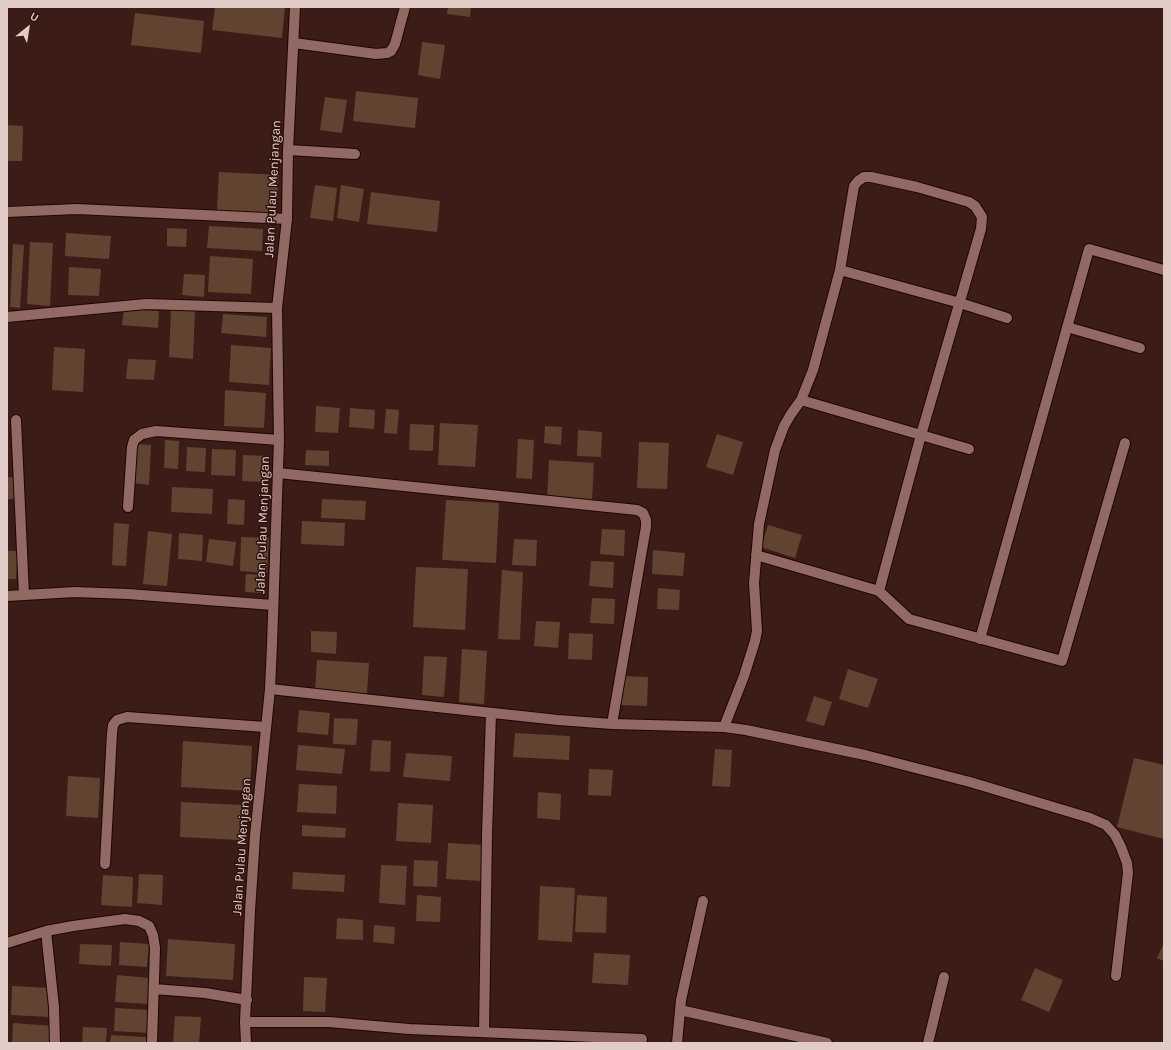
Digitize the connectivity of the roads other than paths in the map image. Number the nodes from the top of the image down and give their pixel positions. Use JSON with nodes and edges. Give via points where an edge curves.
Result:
{"nodes":[{"id":1,"x":295,"y":7,"type":"edge"},
{"id":2,"x":405,"y":7,"type":"edge"},
{"id":3,"x":294,"y":43,"type":"junction"},
{"id":4,"x":288,"y":150,"type":"junction"},
{"id":5,"x":355,"y":154,"type":"dead end"},
{"id":6,"x":7,"y":212,"type":"edge"},
{"id":7,"x":287,"y":219,"type":"junction"},
{"id":8,"x":840,"y":270,"type":"junction"},
{"id":9,"x":1164,"y":270,"type":"edge"},
{"id":10,"x":960,"y":303,"type":"junction"},
{"id":11,"x":277,"y":308,"type":"junction"},
{"id":12,"x":7,"y":317,"type":"edge"},
{"id":13,"x":1007,"y":318,"type":"dead end"},
{"id":14,"x":1067,"y":327,"type":"junction"},
{"id":15,"x":1140,"y":348,"type":"dead end"},
{"id":16,"x":801,"y":400,"type":"junction"},
{"id":17,"x":16,"y":420,"type":"dead end"},
{"id":18,"x":921,"y":435,"type":"junction"},
{"id":19,"x":279,"y":440,"type":"junction"},
{"id":20,"x":1125,"y":442,"type":"dead end"},
{"id":21,"x":969,"y":449,"type":"dead end"},
{"id":22,"x":278,"y":473,"type":"junction"},
{"id":23,"x":128,"y":507,"type":"dead end"},
{"id":24,"x":756,"y":555,"type":"junction"},
{"id":25,"x":879,"y":591,"type":"junction"},
{"id":26,"x":24,"y":595,"type":"junction"},
{"id":27,"x":7,"y":596,"type":"edge"},
{"id":28,"x":273,"y":605,"type":"junction"},
{"id":29,"x":980,"y":639,"type":"junction"},
{"id":30,"x":270,"y":689,"type":"junction"},
{"id":31,"x":491,"y":714,"type":"junction"},
{"id":32,"x":612,"y":724,"type":"junction"},
{"id":33,"x":265,"y":726,"type":"junction"},
{"id":34,"x":724,"y":727,"type":"junction"},
{"id":35,"x":105,"y":864,"type":"dead end"},
{"id":36,"x":703,"y":901,"type":"dead end"},
{"id":37,"x":46,"y":931,"type":"junction"},
{"id":38,"x":7,"y":943,"type":"edge"},
{"id":39,"x":1116,"y":976,"type":"dead end"},
{"id":40,"x":944,"y":977,"type":"dead end"},
{"id":41,"x":154,"y":989,"type":"junction"},
{"id":42,"x":246,"y":1000,"type":"junction"},
{"id":43,"x":680,"y":1010,"type":"junction"},
{"id":44,"x":245,"y":1022,"type":"junction"},
{"id":45,"x":484,"y":1032,"type":"junction"},
{"id":46,"x":642,"y":1040,"type":"dead end"},
{"id":47,"x":55,"y":1043,"type":"edge"},
{"id":48,"x":152,"y":1043,"type":"edge"},
{"id":49,"x":246,"y":1043,"type":"edge"},
{"id":50,"x":677,"y":1043,"type":"edge"},
{"id":51,"x":827,"y":1043,"type":"edge"},
{"id":52,"x":928,"y":1043,"type":"edge"}],
"edges":[{"from":1,"to":3,"type":"street","name":"Jalan Pulau Menjangan"},
{"from":2,"to":3,"type":"street","via":[[391,52],[376,54]]},
{"from":3,"to":4,"type":"street","name":"Jalan Pulau Menjangan"},
{"from":4,"to":5,"type":"street"},
{"from":4,"to":7,"type":"street","name":"Jalan Pulau Menjangan"},
{"from":6,"to":7,"type":"street","via":[[77,209]]},
{"from":7,"to":11,"type":"street","name":"Jalan Pulau Menjangan"},
{"from":8,"to":10,"type":"street"},
{"from":8,"to":10,"type":"street","via":[[854,186],[858,181],[864,177],[871,177],[918,187],[968,202],[975,206],[982,217],[981,229]]},
{"from":8,"to":16,"type":"street"},
{"from":9,"to":14,"type":"street","via":[[1089,249]]},
{"from":10,"to":13,"type":"street"},
{"from":10,"to":18,"type":"street"},
{"from":11,"to":12,"type":"street","via":[[146,304]]},
{"from":11,"to":19,"type":"street","name":"Jalan Pulau Menjangan"},
{"from":14,"to":15,"type":"street"},
{"from":14,"to":29,"type":"street"},
{"from":16,"to":18,"type":"street"},
{"from":16,"to":24,"type":"street","via":[[784,426],[775,450],[759,524]]},
{"from":17,"to":26,"type":"street"},
{"from":18,"to":21,"type":"street"},
{"from":18,"to":25,"type":"street"},
{"from":19,"to":22,"type":"street","name":"Jalan Pulau Menjangan"},
{"from":19,"to":23,"type":"street","via":[[156,431],[142,434],[134,440],[132,447]]},
{"from":20,"to":29,"type":"street","via":[[1062,661]]},
{"from":22,"to":28,"type":"street","name":"Jalan Pulau Menjangan"},
{"from":22,"to":32,"type":"street","via":[[637,510],[643,513],[646,527]]},
{"from":24,"to":25,"type":"street"},
{"from":24,"to":34,"type":"street","via":[[754,583],[757,631],[744,676]]},
{"from":25,"to":29,"type":"street","via":[[909,619]]},
{"from":26,"to":27,"type":"street"},
{"from":26,"to":28,"type":"street","via":[[75,592],[128,594]]},
{"from":28,"to":30,"type":"street","name":"Jalan Pulau Menjangan"},
{"from":30,"to":31,"type":"street"},
{"from":30,"to":33,"type":"street","name":"Jalan Pulau Menjangan"},
{"from":31,"to":32,"type":"street"},
{"from":31,"to":45,"type":"street"},
{"from":32,"to":34,"type":"street"},
{"from":33,"to":35,"type":"street","via":[[127,717],[117,720],[112,733]]},
{"from":33,"to":42,"type":"street","name":"Jalan Pulau Menjangan","via":[[255,836]]},
{"from":34,"to":39,"type":"street","via":[[865,755],[970,782],[1106,825],[1122,847],[1128,873]]},
{"from":36,"to":43,"type":"street"},
{"from":37,"to":38,"type":"street"},
{"from":37,"to":41,"type":"street","via":[[125,919],[149,926],[155,948]]},
{"from":37,"to":47,"type":"street"},
{"from":40,"to":52,"type":"street"},
{"from":41,"to":42,"type":"street","via":[[205,993]]},
{"from":41,"to":48,"type":"street"},
{"from":42,"to":44,"type":"street","name":"Jalan Pulau Menjangan"},
{"from":43,"to":50,"type":"street"},
{"from":43,"to":51,"type":"street"},
{"from":44,"to":45,"type":"street","via":[[329,1022]]},
{"from":44,"to":49,"type":"street","name":"Jalan Pulau Menjangan"},
{"from":45,"to":46,"type":"street"}]}
